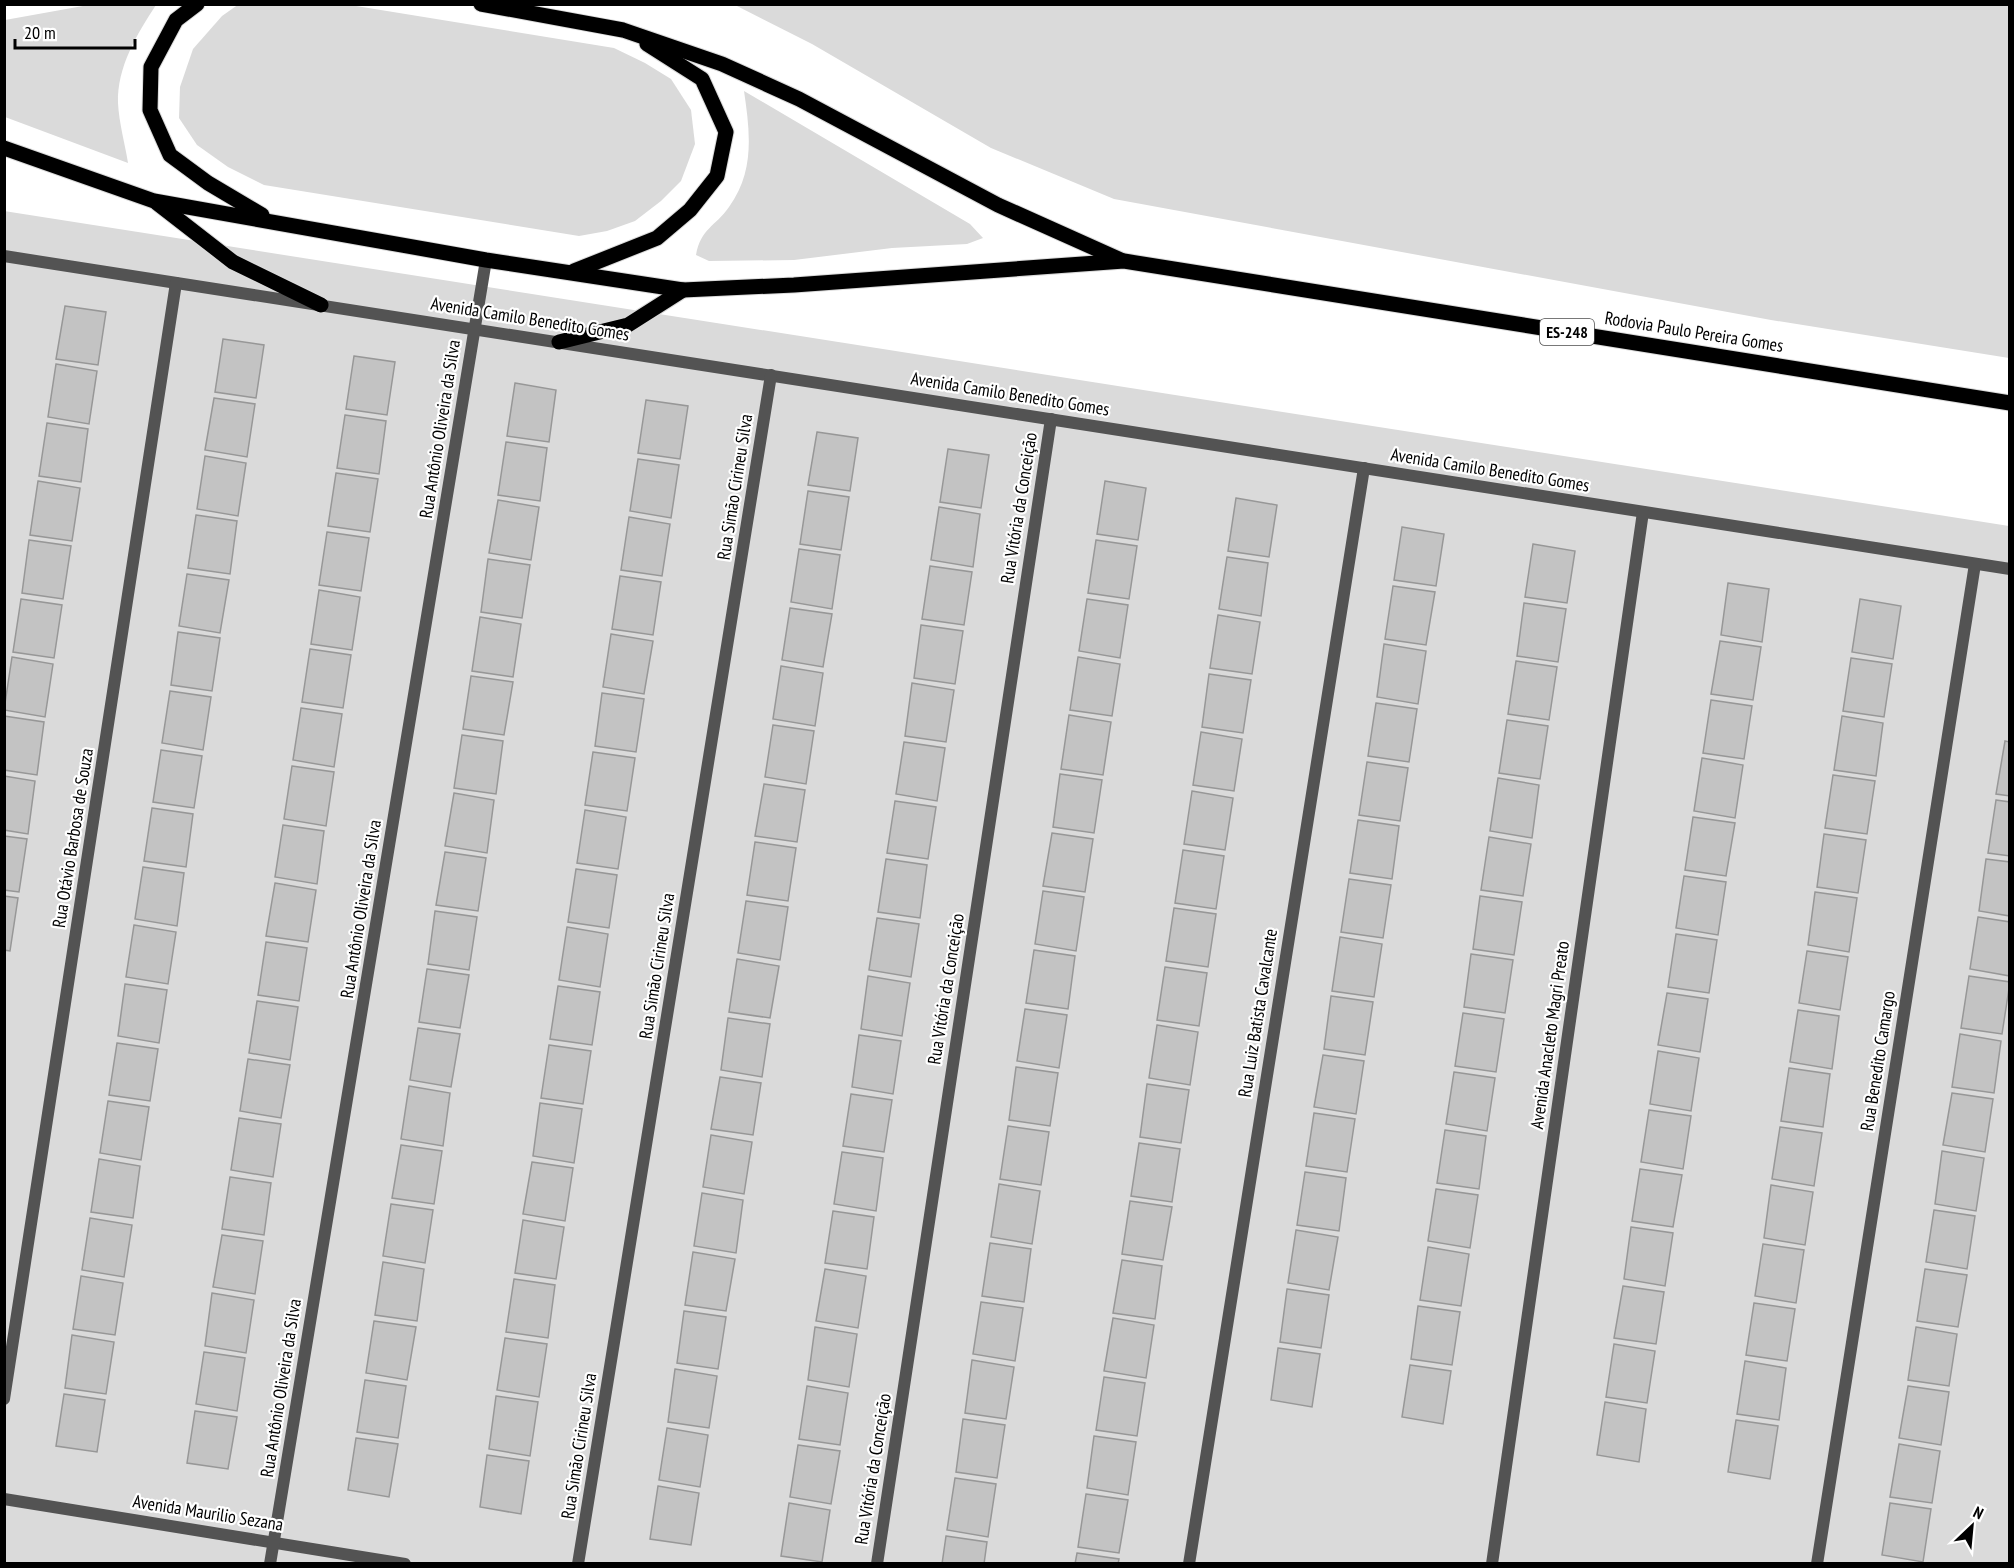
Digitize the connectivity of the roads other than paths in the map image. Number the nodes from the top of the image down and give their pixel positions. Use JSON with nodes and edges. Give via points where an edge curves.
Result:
{"nodes":[{"id":1,"x":197,"y":4,"type":"edge"},
{"id":2,"x":481,"y":4,"type":"edge"},
{"id":3,"x":623,"y":30,"type":"junction"},
{"id":4,"x":4,"y":148,"type":"edge"},
{"id":5,"x":154,"y":201,"type":"junction"},
{"id":6,"x":271,"y":221,"type":"junction"},
{"id":7,"x":4,"y":256,"type":"edge"},
{"id":8,"x":486,"y":260,"type":"junction"},
{"id":9,"x":1124,"y":261,"type":"junction"},
{"id":10,"x":571,"y":273,"type":"junction"},
{"id":11,"x":176,"y":283,"type":"junction"},
{"id":12,"x":683,"y":290,"type":"junction"},
{"id":13,"x":321,"y":305,"type":"junction"},
{"id":14,"x":475,"y":329,"type":"junction"},
{"id":15,"x":559,"y":342,"type":"junction"},
{"id":16,"x":771,"y":375,"type":"junction"},
{"id":17,"x":2010,"y":403,"type":"edge"},
{"id":18,"x":1051,"y":419,"type":"junction"},
{"id":19,"x":1364,"y":468,"type":"junction"},
{"id":20,"x":1643,"y":512,"type":"junction"},
{"id":21,"x":1975,"y":564,"type":"junction"},
{"id":22,"x":2010,"y":569,"type":"edge"},
{"id":23,"x":4,"y":1399,"type":"edge"},
{"id":24,"x":4,"y":1498,"type":"edge"},
{"id":25,"x":274,"y":1542,"type":"junction"},
{"id":26,"x":270,"y":1563,"type":"edge"},
{"id":27,"x":405,"y":1563,"type":"edge"},
{"id":28,"x":579,"y":1563,"type":"edge"},
{"id":29,"x":877,"y":1563,"type":"edge"},
{"id":30,"x":1189,"y":1563,"type":"edge"},
{"id":31,"x":1492,"y":1563,"type":"edge"},
{"id":32,"x":1817,"y":1563,"type":"edge"}],
"edges":[{"from":1,"to":6,"type":"main road","via":[[176,20],[151,67],[150,110],[170,155]]},
{"from":2,"to":3,"type":"main road"},
{"from":3,"to":9,"type":"main road","via":[[722,64],[777,88],[998,205]]},
{"from":3,"to":10,"type":"main road","via":[[702,79],[726,132],[717,176],[690,210],[657,238]]},
{"from":4,"to":5,"type":"main road"},
{"from":5,"to":6,"type":"main road"},
{"from":5,"to":13,"type":"main road","via":[[233,262]]},
{"from":6,"to":8,"type":"main road"},
{"from":7,"to":11,"type":"street","name":"Avenida Camilo Benedito Gomes"},
{"from":8,"to":10,"type":"main road"},
{"from":8,"to":14,"type":"street","name":"Rua Antônio Oliveira da Silva"},
{"from":9,"to":12,"type":"main road"},
{"from":9,"to":17,"type":"main road","name":"Rodovia Paulo Pereira Gomes","number":"ES-248"},
{"from":10,"to":12,"type":"main road"},
{"from":11,"to":13,"type":"street","name":"Avenida Camilo Benedito Gomes"},
{"from":11,"to":23,"type":"street","name":"Rua Otávio Barbosa de Souza"},
{"from":12,"to":15,"type":"main road","via":[[628,325]]},
{"from":13,"to":14,"type":"street","name":"Avenida Camilo Benedito Gomes"},
{"from":14,"to":15,"type":"street","name":"Avenida Camilo Benedito Gomes"},
{"from":14,"to":25,"type":"street","name":"Rua Antônio Oliveira da Silva"},
{"from":15,"to":16,"type":"street","name":"Avenida Camilo Benedito Gomes"},
{"from":16,"to":18,"type":"street","name":"Avenida Camilo Benedito Gomes"},
{"from":16,"to":28,"type":"street","name":"Rua Simão Cirineu Silva"},
{"from":18,"to":19,"type":"street","name":"Avenida Camilo Benedito Gomes"},
{"from":18,"to":29,"type":"street","name":"Rua Vitória da Conceição"},
{"from":19,"to":20,"type":"street","name":"Avenida Camilo Benedito Gomes"},
{"from":19,"to":30,"type":"street","name":"Rua Luiz Batista Cavalcante"},
{"from":20,"to":21,"type":"street","name":"Avenida Camilo Benedito Gomes"},
{"from":20,"to":31,"type":"street","name":"Avenida Anacleto Magri Preato"},
{"from":21,"to":22,"type":"street","name":"Avenida Camilo Benedito Gomes"},
{"from":21,"to":32,"type":"street","name":"Rua Benedito Camargo"},
{"from":24,"to":25,"type":"street","name":"Avenida Maurilio Sezana"},
{"from":25,"to":26,"type":"street","name":"Rua Antônio Oliveira da Silva"},
{"from":25,"to":27,"type":"street","name":"Avenida Maurilio Sezana"}]}
